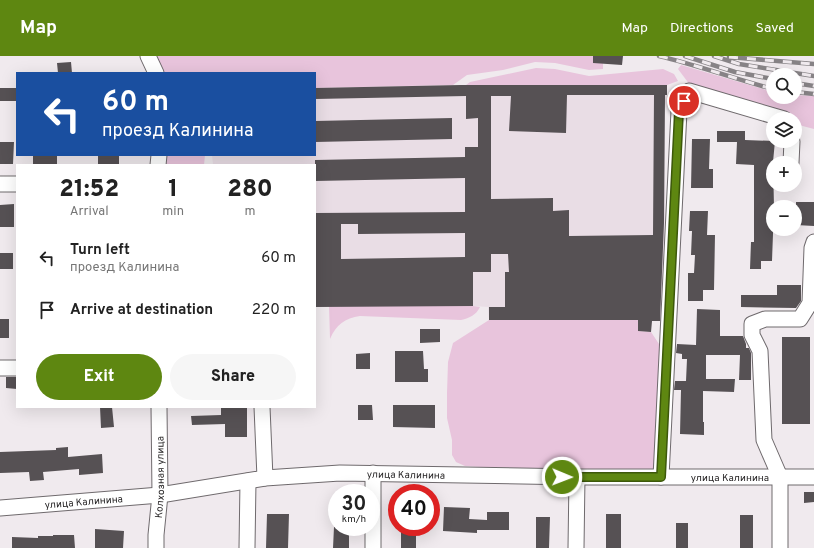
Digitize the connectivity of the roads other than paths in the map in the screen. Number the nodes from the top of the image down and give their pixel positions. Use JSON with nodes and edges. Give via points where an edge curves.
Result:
{"nodes":[{"id":1,"x":149,"y":57,"type":"edge"},
{"id":2,"x":156,"y":72,"type":"edge"},
{"id":3,"x":766,"y":114,"type":"edge"},
{"id":4,"x":0,"y":184,"type":"edge"},
{"id":5,"x":16,"y":184,"type":"edge"},
{"id":6,"x":814,"y":242,"type":"edge"},
{"id":7,"x":813,"y":278,"type":"edge"},
{"id":8,"x":812,"y":302,"type":"edge"},
{"id":9,"x":0,"y":368,"type":"edge"},
{"id":10,"x":16,"y":368,"type":"edge"},
{"id":11,"x":159,"y":408,"type":"edge"},
{"id":12,"x":262,"y":408,"type":"edge"},
{"id":13,"x":373,"y":473,"type":"junction"},
{"id":14,"x":576,"y":477,"type":"junction"},
{"id":15,"x":661,"y":477,"type":"junction"},
{"id":16,"x":780,"y":477,"type":"junction"},
{"id":17,"x":814,"y":477,"type":"edge"},
{"id":18,"x":265,"y":478,"type":"junction"},
{"id":19,"x":248,"y":481,"type":"junction"},
{"id":20,"x":160,"y":495,"type":"junction"},
{"id":21,"x":0,"y":508,"type":"edge"},
{"id":22,"x":156,"y":548,"type":"edge"},
{"id":23,"x":247,"y":548,"type":"edge"},
{"id":24,"x":373,"y":548,"type":"edge"},
{"id":25,"x":576,"y":548,"type":"edge"},
{"id":26,"x":780,"y":548,"type":"edge"}],
"edges":[{"from":1,"to":2,"type":"street"},
{"from":3,"to":15,"type":"street","via":[[689,91],[679,111]]},
{"from":4,"to":5,"type":"street"},
{"from":6,"to":7,"type":"street"},
{"from":7,"to":8,"type":"street"},
{"from":8,"to":16,"type":"street","via":[[800,319],[765,319],[752,324],[752,335],[760,351],[764,440]]},
{"from":9,"to":10,"type":"street"},
{"from":11,"to":20,"type":"street","name":"Колхозная улица"},
{"from":12,"to":18,"type":"street"},
{"from":13,"to":14,"type":"street","name":"улица Калинина"},
{"from":13,"to":18,"type":"street","name":"улица Калинина"},
{"from":13,"to":24,"type":"street"},
{"from":14,"to":15,"type":"street","name":"улица Калинина"},
{"from":14,"to":25,"type":"street"},
{"from":15,"to":16,"type":"street","name":"улица Калинина"},
{"from":16,"to":17,"type":"street","name":"улица Калинина"},
{"from":16,"to":26,"type":"street"},
{"from":18,"to":19,"type":"street","name":"улица Калинина"},
{"from":19,"to":20,"type":"street","name":"улица Калинина"},
{"from":19,"to":23,"type":"street"},
{"from":20,"to":21,"type":"street","name":"улица Калинина"},
{"from":20,"to":22,"type":"street","name":"Колхозная улица"}]}
